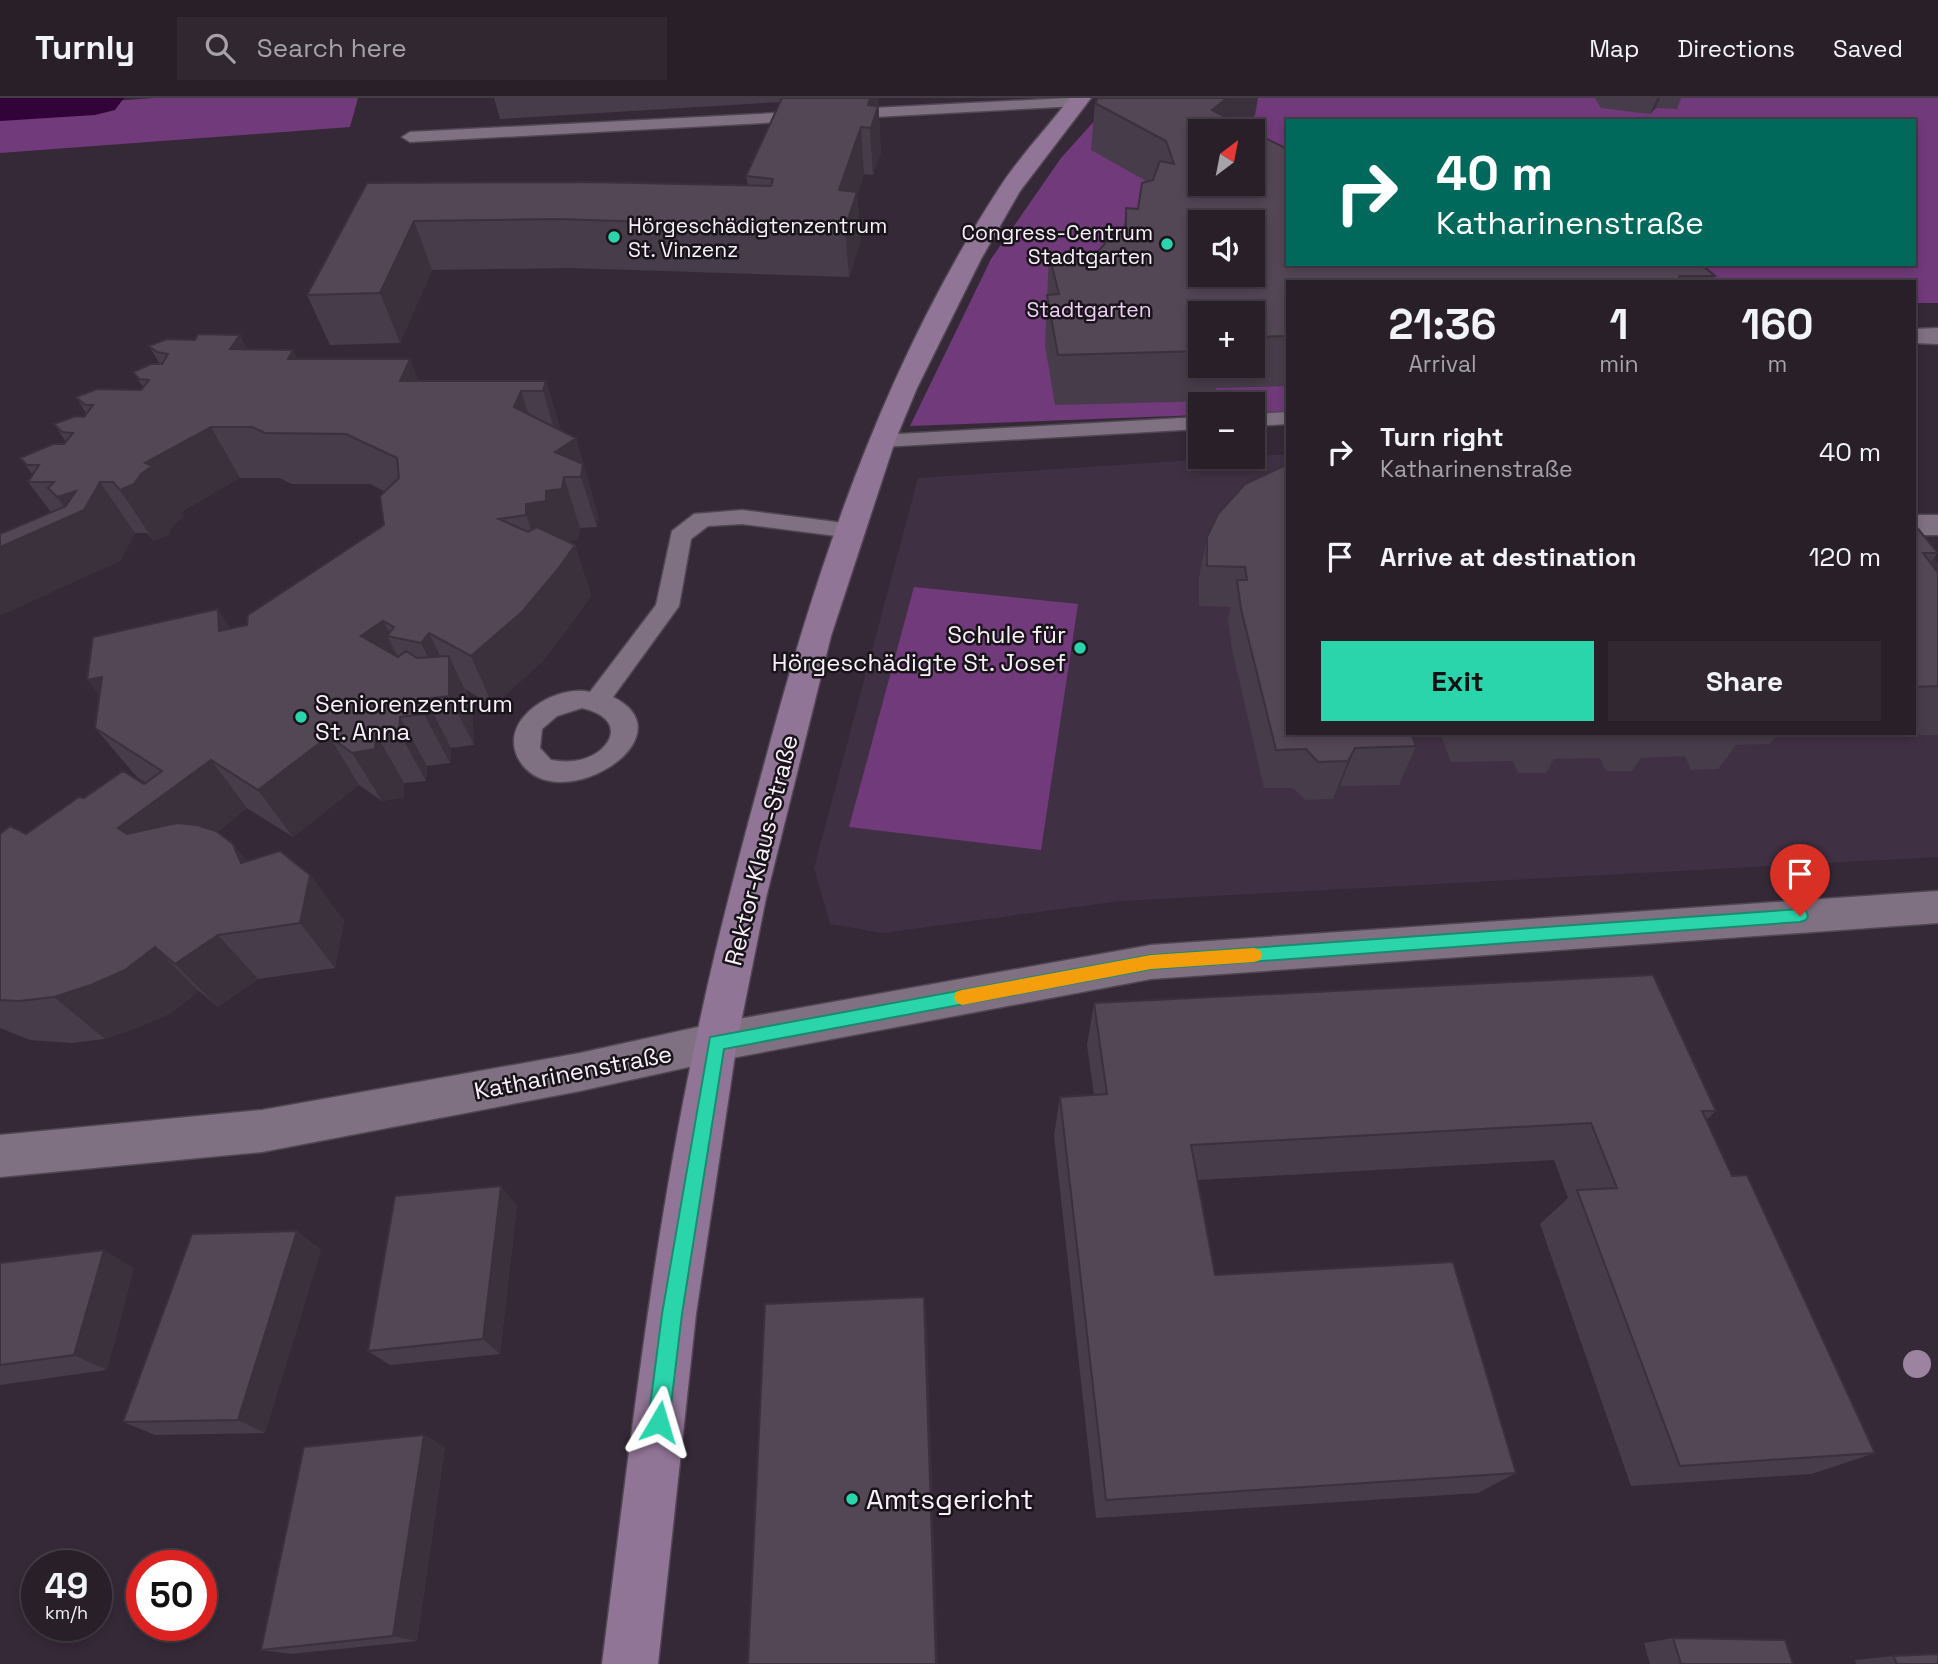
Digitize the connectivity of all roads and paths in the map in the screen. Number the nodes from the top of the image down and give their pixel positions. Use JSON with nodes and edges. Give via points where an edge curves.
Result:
{"nodes":[{"id":1,"x":1079,"y":100,"type":"edge"},
{"id":2,"x":410,"y":137,"type":"dead end"},
{"id":3,"x":1286,"y":418,"type":"edge"},
{"id":4,"x":1265,"y":419,"type":"edge"},
{"id":5,"x":1188,"y":424,"type":"edge"},
{"id":6,"x":881,"y":441,"type":"junction"},
{"id":7,"x":1938,"y":524,"type":"edge"},
{"id":8,"x":1916,"y":525,"type":"edge"},
{"id":9,"x":852,"y":531,"type":"junction"},
{"id":10,"x":598,"y":701,"type":"dead end"},
{"id":11,"x":1938,"y":907,"type":"edge"},
{"id":12,"x":716,"y":1042,"type":"junction"},
{"id":13,"x":0,"y":1156,"type":"edge"},
{"id":14,"x":630,"y":1664,"type":"edge"}],
"edges":[{"from":1,"to":2,"type":"lane"},
{"from":1,"to":6,"type":"main road","name":"Rektor-Klaus-Straße","via":[[1010,189],[969,259]]},
{"from":3,"to":4,"type":"lane"},
{"from":5,"to":6,"type":"lane"},
{"from":6,"to":9,"type":"main road","name":"Rektor-Klaus-Straße"},
{"from":7,"to":8,"type":"street"},
{"from":9,"to":10,"type":"lane","via":[[742,517],[702,519],[680,536],[667,606]]},
{"from":9,"to":12,"type":"main road","name":"Rektor-Klaus-Straße","via":[[812,649],[747,898]]},
{"from":11,"to":12,"type":"street","name":"Katharinenstraße","via":[[1151,962]]},
{"from":12,"to":13,"type":"street","name":"Katharinenstraße","via":[[262,1131]]},
{"from":12,"to":14,"type":"main road","name":"Rektor-Klaus-Straße","via":[[672,1314]]}]}
